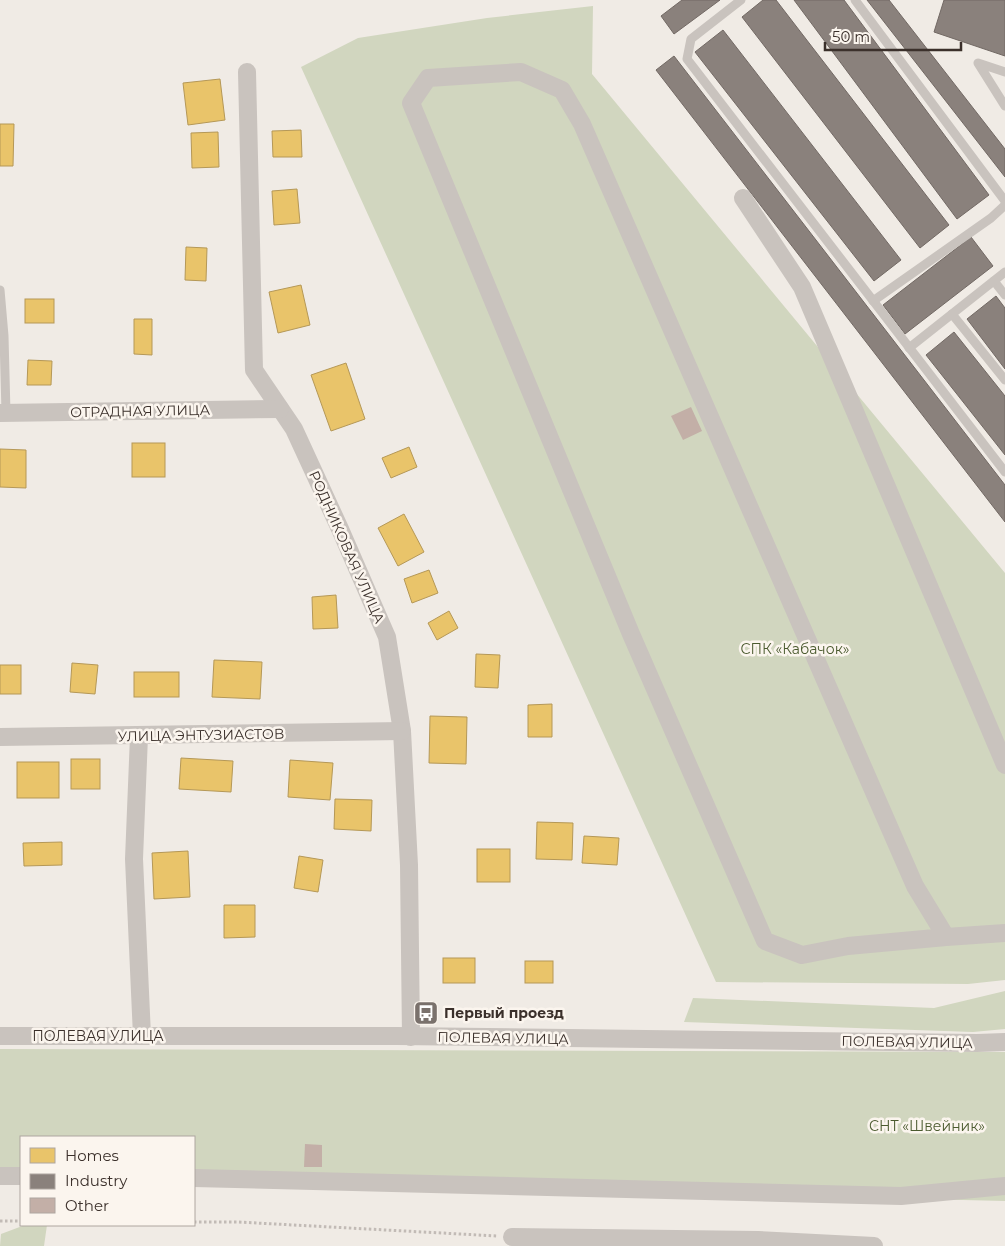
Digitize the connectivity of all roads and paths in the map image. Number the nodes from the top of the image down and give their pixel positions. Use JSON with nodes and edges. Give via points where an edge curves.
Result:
{"nodes":[{"id":1,"x":741,"y":0,"type":"edge"},
{"id":2,"x":855,"y":0,"type":"edge"},
{"id":3,"x":247,"y":72,"type":"dead end"},
{"id":4,"x":1005,"y":72,"type":"edge"},
{"id":5,"x":1005,"y":106,"type":"edge"},
{"id":6,"x":743,"y":198,"type":"dead end"},
{"id":7,"x":1005,"y":200,"type":"edge"},
{"id":8,"x":1005,"y":205,"type":"edge"},
{"id":9,"x":1005,"y":272,"type":"edge"},
{"id":10,"x":994,"y":281,"type":"junction"},
{"id":11,"x":0,"y":290,"type":"edge"},
{"id":12,"x":1005,"y":295,"type":"edge"},
{"id":13,"x":873,"y":301,"type":"junction"},
{"id":14,"x":952,"y":314,"type":"junction"},
{"id":15,"x":909,"y":348,"type":"junction"},
{"id":16,"x":1005,"y":380,"type":"edge"},
{"id":17,"x":280,"y":409,"type":"junction"},
{"id":18,"x":3,"y":413,"type":"edge"},
{"id":19,"x":1005,"y":472,"type":"edge"},
{"id":20,"x":402,"y":731,"type":"junction"},
{"id":21,"x":139,"y":736,"type":"junction"},
{"id":22,"x":0,"y":737,"type":"edge"},
{"id":23,"x":1005,"y":765,"type":"edge"},
{"id":24,"x":1005,"y":933,"type":"edge"},
{"id":25,"x":946,"y":936,"type":"junction"},
{"id":26,"x":0,"y":1036,"type":"edge"},
{"id":27,"x":142,"y":1036,"type":"junction"},
{"id":28,"x":412,"y":1036,"type":"junction"},
{"id":29,"x":1005,"y":1042,"type":"edge"},
{"id":30,"x":0,"y":1176,"type":"edge"},
{"id":31,"x":20,"y":1176,"type":"edge"},
{"id":32,"x":195,"y":1178,"type":"edge"},
{"id":33,"x":1005,"y":1186,"type":"edge"},
{"id":34,"x":0,"y":1221,"type":"edge"},
{"id":35,"x":20,"y":1221,"type":"edge"},
{"id":36,"x":195,"y":1222,"type":"edge"},
{"id":37,"x":512,"y":1237,"type":"joint"},
{"id":38,"x":874,"y":1246,"type":"edge"}],
"edges":[{"from":1,"to":13,"type":"lane","via":[[691,39],[687,59]]},
{"from":2,"to":7,"type":"lane"},
{"from":3,"to":17,"type":"street","name":"РОДНИКОВАЯ УЛИЦА","via":[[254,370]]},
{"from":4,"to":5,"type":"lane","via":[[978,63]]},
{"from":6,"to":23,"type":"street","via":[[802,287]]},
{"from":8,"to":13,"type":"lane"},
{"from":9,"to":10,"type":"lane"},
{"from":10,"to":12,"type":"lane"},
{"from":10,"to":14,"type":"lane"},
{"from":11,"to":18,"type":"lane","via":[[4,336]]},
{"from":13,"to":15,"type":"lane"},
{"from":14,"to":15,"type":"lane"},
{"from":14,"to":16,"type":"lane"},
{"from":15,"to":19,"type":"lane"},
{"from":17,"to":18,"type":"street","name":"ОТРАДНАЯ УЛИЦА"},
{"from":17,"to":20,"type":"street","name":"РОДНИКОВАЯ УЛИЦА","via":[[294,429],[387,637]]},
{"from":20,"to":21,"type":"street","name":"УЛИЦА ЭНТУЗИАСТОВ"},
{"from":20,"to":28,"type":"street","name":"РОДНИКОВАЯ УЛИЦА","via":[[409,865]]},
{"from":21,"to":22,"type":"street","name":"УЛИЦА ЭНТУЗИАСТОВ"},
{"from":21,"to":27,"type":"street","via":[[134,858]]},
{"from":24,"to":25,"type":"street"},
{"from":25,"to":25,"type":"street","via":[[802,954],[765,941],[631,634],[411,103],[428,78],[521,72],[562,90],[582,124],[915,886]]},
{"from":26,"to":27,"type":"street","name":"ПОЛЕВАЯ УЛИЦА"},
{"from":27,"to":28,"type":"street","name":"ПОЛЕВАЯ УЛИЦА"},
{"from":28,"to":29,"type":"street","name":"ПОЛЕВАЯ УЛИЦА"},
{"from":30,"to":31,"type":"street"},
{"from":32,"to":33,"type":"street","via":[[901,1196]]},
{"from":34,"to":35,"type":"path"},
{"from":36,"to":37,"type":"path"},
{"from":37,"to":38,"type":"street","via":[[758,1240]]}]}
